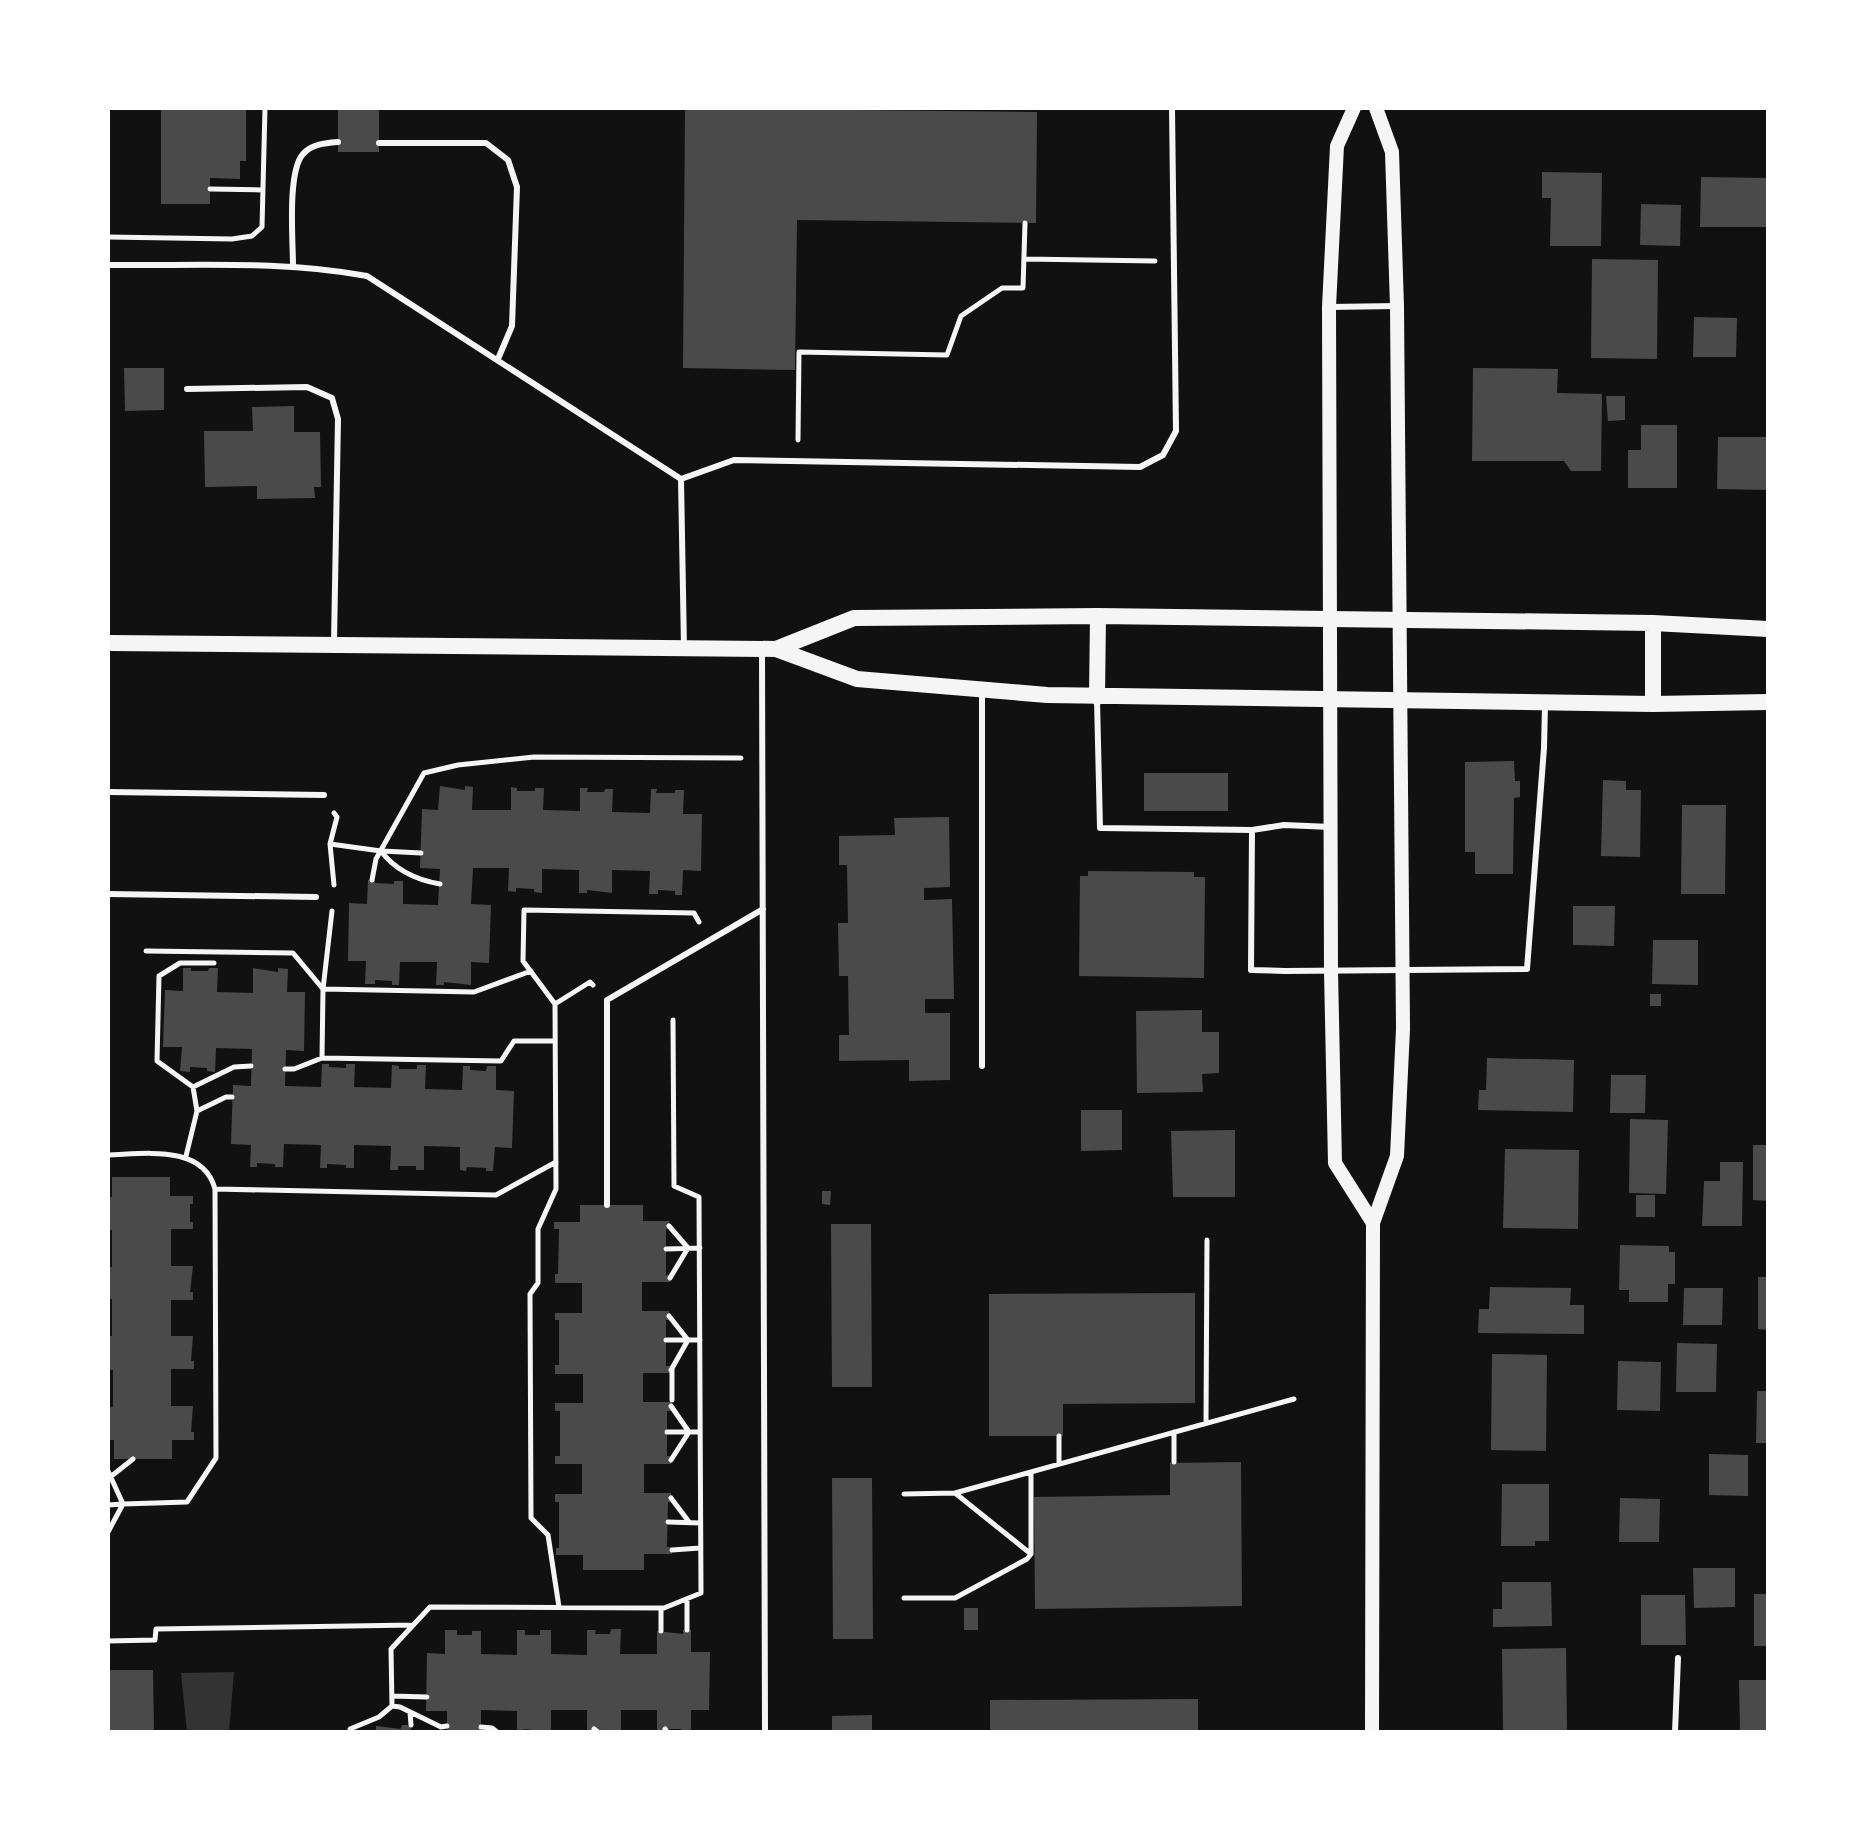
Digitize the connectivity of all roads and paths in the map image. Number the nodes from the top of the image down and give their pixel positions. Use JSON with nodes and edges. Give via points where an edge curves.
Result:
{"nodes":[{"id":1,"x":265,"y":108,"type":"edge"},
{"id":2,"x":1172,"y":108,"type":"edge"},
{"id":3,"x":1354,"y":108,"type":"edge"},
{"id":4,"x":1376,"y":108,"type":"edge"},
{"id":5,"x":338,"y":142,"type":"dead end"},
{"id":6,"x":379,"y":143,"type":"dead end"},
{"id":7,"x":210,"y":189,"type":"dead end"},
{"id":8,"x":263,"y":190,"type":"junction"},
{"id":9,"x":1025,"y":223,"type":"dead end"},
{"id":10,"x":108,"y":237,"type":"edge"},
{"id":11,"x":1024,"y":259,"type":"junction"},
{"id":12,"x":1174,"y":261,"type":"junction"},
{"id":13,"x":108,"y":265,"type":"edge"},
{"id":14,"x":293,"y":266,"type":"junction"},
{"id":15,"x":1397,"y":306,"type":"junction"},
{"id":16,"x":1329,"y":307,"type":"junction"},
{"id":17,"x":498,"y":359,"type":"junction"},
{"id":18,"x":187,"y":389,"type":"dead end"},
{"id":19,"x":798,"y":461,"type":"junction"},
{"id":20,"x":681,"y":479,"type":"junction"},
{"id":21,"x":1098,"y":616,"type":"junction"},
{"id":22,"x":1331,"y":620,"type":"junction"},
{"id":23,"x":1400,"y":621,"type":"junction"},
{"id":24,"x":1653,"y":623,"type":"junction"},
{"id":25,"x":1768,"y":629,"type":"edge"},
{"id":26,"x":108,"y":643,"type":"edge"},
{"id":27,"x":334,"y":646,"type":"junction"},
{"id":28,"x":684,"y":648,"type":"junction"},
{"id":29,"x":769,"y":649,"type":"junction"},
{"id":30,"x":982,"y":692,"type":"junction"},
{"id":31,"x":1097,"y":697,"type":"junction"},
{"id":32,"x":1332,"y":699,"type":"junction"},
{"id":33,"x":1400,"y":700,"type":"junction"},
{"id":34,"x":1545,"y":702,"type":"junction"},
{"id":35,"x":1768,"y":702,"type":"edge"},
{"id":36,"x":1653,"y":704,"type":"junction"},
{"id":37,"x":762,"y":758,"type":"junction"},
{"id":38,"x":108,"y":792,"type":"edge"},
{"id":39,"x":324,"y":795,"type":"joint"},
{"id":40,"x":1331,"y":827,"type":"junction"},
{"id":41,"x":1252,"y":830,"type":"junction"},
{"id":42,"x":330,"y":844,"type":"junction"},
{"id":43,"x":381,"y":851,"type":"junction"},
{"id":44,"x":421,"y":853,"type":"dead end"},
{"id":45,"x":372,"y":880,"type":"dead end"},
{"id":46,"x":440,"y":884,"type":"dead end"},
{"id":47,"x":335,"y":888,"type":"dead end"},
{"id":48,"x":108,"y":894,"type":"edge"},
{"id":49,"x":316,"y":897,"type":"dead end"},
{"id":50,"x":333,"y":902,"type":"dead end"},
{"id":51,"x":763,"y":909,"type":"junction"},
{"id":52,"x":709,"y":940,"type":"junction"},
{"id":53,"x":146,"y":951,"type":"dead end"},
{"id":54,"x":214,"y":952,"type":"junction"},
{"id":55,"x":531,"y":971,"type":"junction"},
{"id":56,"x":1331,"y":971,"type":"junction"},
{"id":57,"x":1402,"y":971,"type":"junction"},
{"id":58,"x":323,"y":989,"type":"junction"},
{"id":59,"x":607,"y":1000,"type":"junction"},
{"id":60,"x":555,"y":1004,"type":"junction"},
{"id":61,"x":673,"y":1020,"type":"dead end"},
{"id":62,"x":555,"y":1041,"type":"junction"},
{"id":63,"x":322,"y":1058,"type":"junction"},
{"id":64,"x":251,"y":1066,"type":"dead end"},
{"id":65,"x":982,"y":1066,"type":"dead end"},
{"id":66,"x":285,"y":1069,"type":"dead end"},
{"id":67,"x":193,"y":1087,"type":"junction"},
{"id":68,"x":232,"y":1097,"type":"dead end"},
{"id":69,"x":197,"y":1111,"type":"junction"},
{"id":70,"x":108,"y":1155,"type":"edge"},
{"id":71,"x":186,"y":1156,"type":"junction"},
{"id":72,"x":556,"y":1162,"type":"junction"},
{"id":73,"x":215,"y":1189,"type":"junction"},
{"id":74,"x":607,"y":1205,"type":"dead end"},
{"id":75,"x":1373,"y":1223,"type":"junction"},
{"id":76,"x":669,"y":1226,"type":"dead end"},
{"id":77,"x":1207,"y":1240,"type":"dead end"},
{"id":78,"x":688,"y":1248,"type":"junction"},
{"id":79,"x":700,"y":1248,"type":"junction"},
{"id":80,"x":666,"y":1249,"type":"dead end"},
{"id":81,"x":670,"y":1278,"type":"dead end"},
{"id":82,"x":669,"y":1316,"type":"dead end"},
{"id":83,"x":666,"y":1340,"type":"dead end"},
{"id":84,"x":688,"y":1340,"type":"junction"},
{"id":85,"x":700,"y":1340,"type":"junction"},
{"id":86,"x":1294,"y":1399,"type":"dead end"},
{"id":87,"x":1206,"y":1423,"type":"junction"},
{"id":88,"x":667,"y":1432,"type":"dead end"},
{"id":89,"x":689,"y":1432,"type":"junction"},
{"id":90,"x":700,"y":1432,"type":"junction"},
{"id":91,"x":1174,"y":1432,"type":"junction"},
{"id":92,"x":1059,"y":1436,"type":"dead end"},
{"id":93,"x":133,"y":1459,"type":"dead end"},
{"id":94,"x":671,"y":1460,"type":"dead end"},
{"id":95,"x":1174,"y":1462,"type":"dead end"},
{"id":96,"x":1059,"y":1464,"type":"junction"},
{"id":97,"x":1031,"y":1472,"type":"junction"},
{"id":98,"x":109,"y":1475,"type":"edge"},
{"id":99,"x":955,"y":1493,"type":"junction"},
{"id":100,"x":904,"y":1494,"type":"dead end"},
{"id":101,"x":671,"y":1498,"type":"dead end"},
{"id":102,"x":123,"y":1504,"type":"junction"},
{"id":103,"x":108,"y":1505,"type":"edge"},
{"id":104,"x":668,"y":1522,"type":"dead end"},
{"id":105,"x":690,"y":1522,"type":"junction"},
{"id":106,"x":700,"y":1523,"type":"junction"},
{"id":107,"x":108,"y":1532,"type":"edge"},
{"id":108,"x":700,"y":1548,"type":"junction"},
{"id":109,"x":672,"y":1550,"type":"dead end"},
{"id":110,"x":1031,"y":1554,"type":"junction"},
{"id":111,"x":687,"y":1598,"type":"junction"},
{"id":112,"x":904,"y":1598,"type":"dead end"},
{"id":113,"x":559,"y":1607,"type":"junction"},
{"id":114,"x":661,"y":1608,"type":"junction"},
{"id":115,"x":414,"y":1624,"type":"junction"},
{"id":116,"x":687,"y":1630,"type":"dead end"},
{"id":117,"x":661,"y":1631,"type":"dead end"},
{"id":118,"x":108,"y":1641,"type":"edge"},
{"id":119,"x":1678,"y":1658,"type":"dead end"},
{"id":120,"x":392,"y":1696,"type":"junction"},
{"id":121,"x":427,"y":1697,"type":"dead end"},
{"id":122,"x":392,"y":1706,"type":"junction"},
{"id":123,"x":410,"y":1711,"type":"junction"},
{"id":124,"x":411,"y":1725,"type":"dead end"},
{"id":125,"x":447,"y":1726,"type":"dead end"},
{"id":126,"x":481,"y":1727,"type":"dead end"},
{"id":127,"x":350,"y":1732,"type":"edge"},
{"id":128,"x":497,"y":1732,"type":"edge"},
{"id":129,"x":765,"y":1732,"type":"edge"},
{"id":130,"x":1372,"y":1732,"type":"edge"},
{"id":131,"x":1675,"y":1732,"type":"edge"}],
"edges":[{"from":1,"to":8,"type":"path"},
{"from":2,"to":12,"type":"lane"},
{"from":3,"to":16,"type":"street","via":[[1337,146]]},
{"from":4,"to":15,"type":"street","via":[[1392,152]]},
{"from":5,"to":14,"type":"lane","via":[[318,144],[302,154],[294,173]]},
{"from":6,"to":17,"type":"lane","via":[[486,143],[508,160],[517,187],[512,326]]},
{"from":7,"to":8,"type":"path"},
{"from":8,"to":10,"type":"path","via":[[262,227],[252,236]]},
{"from":9,"to":11,"type":"path"},
{"from":11,"to":12,"type":"path"},
{"from":11,"to":19,"type":"path","via":[[1023,288],[1002,288],[961,316],[947,355],[799,352]]},
{"from":12,"to":19,"type":"lane","via":[[1176,431],[1163,455],[1152,461],[1140,467]]},
{"from":13,"to":14,"type":"lane"},
{"from":14,"to":17,"type":"lane","via":[[367,276]]},
{"from":15,"to":16,"type":"lane"},
{"from":15,"to":23,"type":"street"},
{"from":16,"to":22,"type":"street"},
{"from":17,"to":20,"type":"lane"},
{"from":18,"to":27,"type":"lane","via":[[307,387],[332,398],[338,419]]},
{"from":19,"to":20,"type":"lane","via":[[734,460]]},
{"from":20,"to":28,"type":"lane"},
{"from":21,"to":22,"type":"main road"},
{"from":21,"to":29,"type":"main road","via":[[854,618]]},
{"from":21,"to":31,"type":"main road"},
{"from":22,"to":23,"type":"main road"},
{"from":22,"to":32,"type":"street"},
{"from":23,"to":24,"type":"main road"},
{"from":23,"to":33,"type":"street"},
{"from":24,"to":25,"type":"main road"},
{"from":24,"to":36,"type":"main road"},
{"from":26,"to":27,"type":"main road"},
{"from":27,"to":28,"type":"main road"},
{"from":28,"to":29,"type":"main road"},
{"from":29,"to":30,"type":"main road","via":[[857,679]]},
{"from":29,"to":37,"type":"lane"},
{"from":30,"to":31,"type":"main road"},
{"from":30,"to":65,"type":"lane"},
{"from":31,"to":32,"type":"main road"},
{"from":31,"to":41,"type":"lane","via":[[1100,828]]},
{"from":32,"to":33,"type":"main road"},
{"from":32,"to":40,"type":"street"},
{"from":33,"to":34,"type":"main road"},
{"from":33,"to":57,"type":"street"},
{"from":34,"to":36,"type":"main road"},
{"from":34,"to":57,"type":"lane","via":[[1527,969]]},
{"from":35,"to":36,"type":"main road"},
{"from":37,"to":43,"type":"path","via":[[534,757],[424,773]]},
{"from":37,"to":51,"type":"lane"},
{"from":38,"to":39,"type":"lane"},
{"from":39,"to":42,"type":"path","via":[[337,817]]},
{"from":40,"to":41,"type":"lane"},
{"from":40,"to":56,"type":"street"},
{"from":41,"to":56,"type":"lane","via":[[1251,970]]},
{"from":42,"to":43,"type":"path"},
{"from":42,"to":47,"type":"path"},
{"from":43,"to":44,"type":"path"},
{"from":43,"to":45,"type":"path"},
{"from":43,"to":46,"type":"path","via":[[422,881]]},
{"from":48,"to":49,"type":"lane"},
{"from":50,"to":58,"type":"path"},
{"from":51,"to":52,"type":"lane"},
{"from":51,"to":129,"type":"lane"},
{"from":52,"to":55,"type":"path","via":[[694,913],[524,910],[523,961]]},
{"from":52,"to":59,"type":"lane"},
{"from":53,"to":54,"type":"path"},
{"from":54,"to":58,"type":"path","via":[[293,953]]},
{"from":54,"to":67,"type":"path","via":[[213,966],[180,963],[159,976],[157,1061]]},
{"from":55,"to":58,"type":"path","via":[[474,992]]},
{"from":55,"to":60,"type":"path"},
{"from":56,"to":57,"type":"lane"},
{"from":56,"to":75,"type":"street","via":[[1335,1163]]},
{"from":57,"to":75,"type":"street","via":[[1397,1156]]},
{"from":58,"to":63,"type":"path"},
{"from":59,"to":60,"type":"path","via":[[590,982]]},
{"from":59,"to":74,"type":"lane"},
{"from":60,"to":62,"type":"path"},
{"from":61,"to":79,"type":"path","via":[[674,1186],[699,1197]]},
{"from":62,"to":63,"type":"path","via":[[514,1041],[501,1061]]},
{"from":62,"to":72,"type":"path"},
{"from":63,"to":66,"type":"path"},
{"from":64,"to":67,"type":"path","via":[[234,1067]]},
{"from":67,"to":69,"type":"path"},
{"from":68,"to":69,"type":"path"},
{"from":69,"to":71,"type":"path"},
{"from":70,"to":71,"type":"path"},
{"from":71,"to":73,"type":"path","via":[[212,1176]]},
{"from":72,"to":73,"type":"path","via":[[496,1195]]},
{"from":72,"to":113,"type":"path","via":[[556,1189],[538,1229],[538,1283],[530,1294],[531,1518],[548,1535]]},
{"from":73,"to":102,"type":"path","via":[[216,1458],[187,1502]]},
{"from":75,"to":130,"type":"street"},
{"from":76,"to":78,"type":"path"},
{"from":77,"to":87,"type":"path"},
{"from":78,"to":79,"type":"path"},
{"from":78,"to":80,"type":"path"},
{"from":78,"to":81,"type":"path"},
{"from":79,"to":85,"type":"path"},
{"from":82,"to":84,"type":"path"},
{"from":83,"to":84,"type":"path"},
{"from":84,"to":85,"type":"path"},
{"from":84,"to":89,"type":"path","via":[[672,1369],[672,1403]]},
{"from":85,"to":90,"type":"path"},
{"from":86,"to":87,"type":"path"},
{"from":87,"to":91,"type":"path"},
{"from":88,"to":89,"type":"path"},
{"from":89,"to":90,"type":"path"},
{"from":89,"to":94,"type":"path"},
{"from":90,"to":106,"type":"path"},
{"from":91,"to":95,"type":"path"},
{"from":91,"to":96,"type":"path"},
{"from":92,"to":96,"type":"path"},
{"from":93,"to":98,"type":"path"},
{"from":96,"to":97,"type":"path"},
{"from":97,"to":99,"type":"path"},
{"from":97,"to":110,"type":"path"},
{"from":98,"to":102,"type":"path"},
{"from":99,"to":100,"type":"path"},
{"from":99,"to":110,"type":"path"},
{"from":101,"to":105,"type":"path"},
{"from":102,"to":103,"type":"path"},
{"from":102,"to":107,"type":"path"},
{"from":104,"to":105,"type":"path"},
{"from":105,"to":106,"type":"path"},
{"from":106,"to":108,"type":"path"},
{"from":108,"to":109,"type":"path"},
{"from":108,"to":111,"type":"path","via":[[701,1593]]},
{"from":110,"to":112,"type":"path","via":[[955,1598]]},
{"from":111,"to":114,"type":"path"},
{"from":111,"to":116,"type":"path"},
{"from":113,"to":114,"type":"path"},
{"from":113,"to":115,"type":"path","via":[[430,1607]]},
{"from":114,"to":117,"type":"path"},
{"from":115,"to":118,"type":"path","via":[[156,1629],[155,1640]]},
{"from":115,"to":120,"type":"path","via":[[391,1649]]},
{"from":119,"to":131,"type":"lane"},
{"from":120,"to":121,"type":"path"},
{"from":120,"to":122,"type":"path"},
{"from":122,"to":123,"type":"path"},
{"from":122,"to":127,"type":"path"},
{"from":123,"to":124,"type":"path"},
{"from":123,"to":125,"type":"path"},
{"from":126,"to":128,"type":"path"}]}
